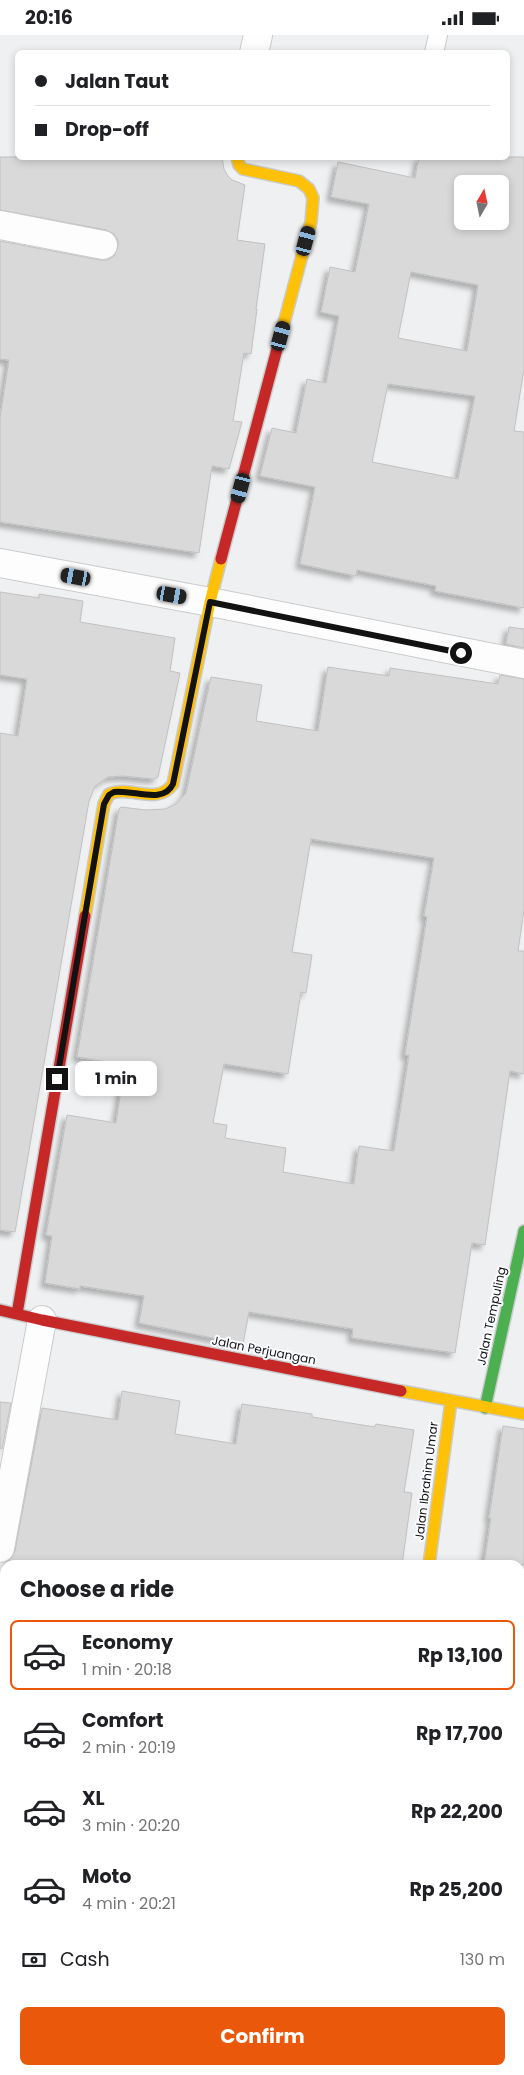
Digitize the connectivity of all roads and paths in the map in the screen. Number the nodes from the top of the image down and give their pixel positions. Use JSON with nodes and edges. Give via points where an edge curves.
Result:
{"nodes":[{"id":1,"x":258,"y":35,"type":"edge"},
{"id":2,"x":438,"y":35,"type":"edge"},
{"id":3,"x":255,"y":50,"type":"edge"},
{"id":4,"x":435,"y":50,"type":"edge"},
{"id":5,"x":238,"y":160,"type":"edge"},
{"id":6,"x":0,"y":225,"type":"edge"},
{"id":7,"x":103,"y":245,"type":"dead end"},
{"id":8,"x":0,"y":563,"type":"edge"},
{"id":9,"x":210,"y":602,"type":"junction"},
{"id":10,"x":524,"y":664,"type":"edge"},
{"id":11,"x":524,"y":1231,"type":"edge"},
{"id":12,"x":0,"y":1310,"type":"edge"},
{"id":13,"x":30,"y":1317,"type":"junction"},
{"id":14,"x":451,"y":1401,"type":"junction"},
{"id":15,"x":486,"y":1407,"type":"junction"},
{"id":16,"x":524,"y":1414,"type":"edge"},
{"id":17,"x":0,"y":1549,"type":"edge"},
{"id":18,"x":430,"y":1560,"type":"edge"}],
"edges":[{"from":1,"to":3,"type":"street"},
{"from":2,"to":4,"type":"lane"},
{"from":5,"to":9,"type":"street","via":[[243,169],[308,185],[314,205]]},
{"from":6,"to":7,"type":"street"},
{"from":8,"to":9,"type":"street"},
{"from":9,"to":10,"type":"street"},
{"from":9,"to":13,"type":"street","via":[[170,790],[155,795],[114,792],[104,804]]},
{"from":11,"to":15,"type":"street","name":"Jalan Tempuling"},
{"from":12,"to":13,"type":"street","name":"Jalan Perjuangan"},
{"from":13,"to":14,"type":"street","name":"Jalan Perjuangan"},
{"from":13,"to":17,"type":"street"},
{"from":14,"to":15,"type":"street","name":"Jalan Perjuangan"},
{"from":14,"to":18,"type":"street","name":"Jalan Ibrahim Umar"},
{"from":15,"to":16,"type":"street","name":"Jalan Perjuangan"}]}
